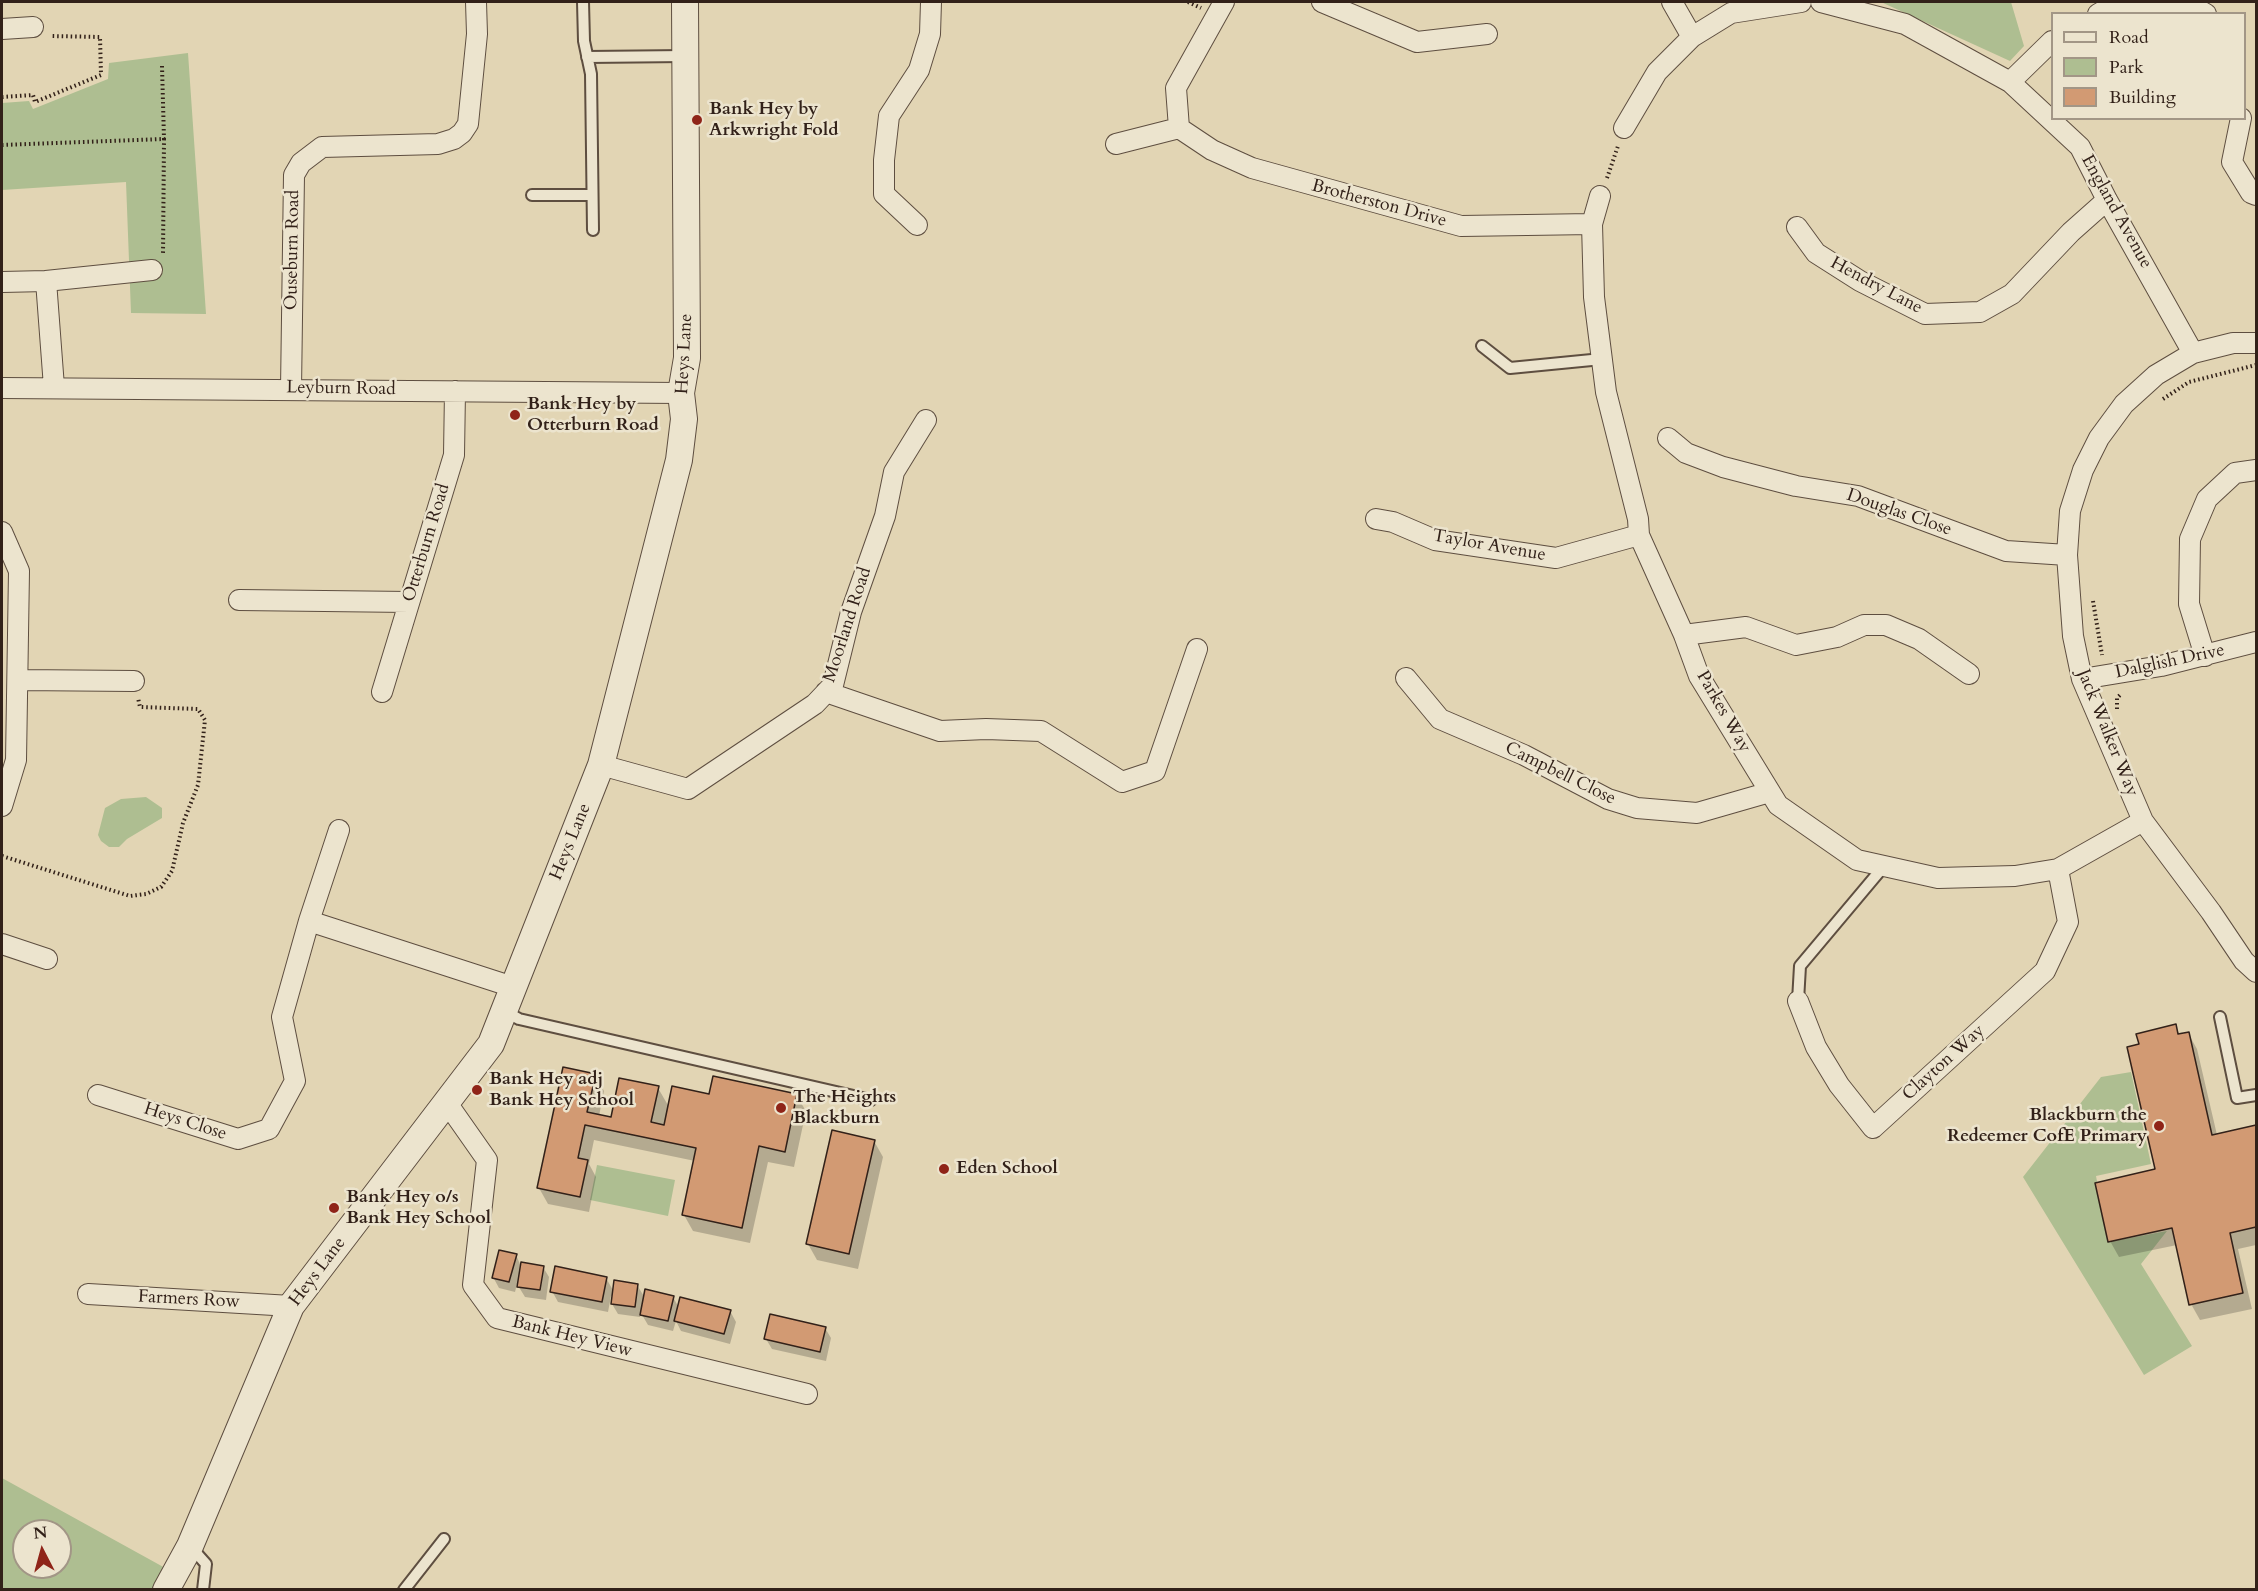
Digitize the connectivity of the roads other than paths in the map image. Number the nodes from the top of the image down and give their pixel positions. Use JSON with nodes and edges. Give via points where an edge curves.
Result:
{"nodes":[{"id":1,"x":476,"y":2,"type":"edge"},
{"id":2,"x":584,"y":2,"type":"edge"},
{"id":3,"x":685,"y":2,"type":"edge"},
{"id":4,"x":931,"y":2,"type":"edge"},
{"id":5,"x":1224,"y":2,"type":"edge"},
{"id":6,"x":1322,"y":2,"type":"edge"},
{"id":7,"x":1672,"y":2,"type":"edge"},
{"id":8,"x":1801,"y":2,"type":"edge"},
{"id":9,"x":1821,"y":2,"type":"edge"},
{"id":10,"x":2101,"y":12,"type":"edge"},
{"id":11,"x":2203,"y":12,"type":"edge"},
{"id":12,"x":33,"y":27,"type":"road end"},
{"id":13,"x":2,"y":29,"type":"edge"},
{"id":14,"x":1487,"y":34,"type":"dead end"},
{"id":15,"x":1692,"y":37,"type":"junction"},
{"id":16,"x":2051,"y":42,"type":"edge"},
{"id":17,"x":687,"y":56,"type":"junction"},
{"id":18,"x":587,"y":57,"type":"junction"},
{"id":19,"x":2010,"y":82,"type":"junction"},
{"id":20,"x":2241,"y":120,"type":"edge"},
{"id":21,"x":1179,"y":128,"type":"junction"},
{"id":22,"x":1624,"y":128,"type":"road end"},
{"id":23,"x":1116,"y":144,"type":"dead end"},
{"id":24,"x":532,"y":195,"type":"dead end"},
{"id":25,"x":592,"y":195,"type":"junction"},
{"id":26,"x":2256,"y":195,"type":"edge"},
{"id":27,"x":1600,"y":196,"type":"road end"},
{"id":28,"x":2107,"y":200,"type":"junction"},
{"id":29,"x":1592,"y":224,"type":"junction"},
{"id":30,"x":917,"y":225,"type":"dead end"},
{"id":31,"x":1797,"y":227,"type":"dead end"},
{"id":32,"x":593,"y":230,"type":"dead end"},
{"id":33,"x":152,"y":270,"type":"road end"},
{"id":34,"x":2,"y":282,"type":"edge"},
{"id":35,"x":46,"y":282,"type":"junction"},
{"id":36,"x":2256,"y":343,"type":"edge"},
{"id":37,"x":1482,"y":346,"type":"dead end"},
{"id":38,"x":2193,"y":353,"type":"junction"},
{"id":39,"x":1602,"y":358,"type":"junction"},
{"id":40,"x":54,"y":387,"type":"junction"},
{"id":41,"x":2,"y":388,"type":"edge"},
{"id":42,"x":291,"y":389,"type":"junction"},
{"id":43,"x":455,"y":391,"type":"junction"},
{"id":44,"x":681,"y":393,"type":"junction"},
{"id":45,"x":926,"y":420,"type":"dead end"},
{"id":46,"x":1668,"y":438,"type":"dead end"},
{"id":47,"x":2256,"y":470,"type":"edge"},
{"id":48,"x":1376,"y":519,"type":"dead end"},
{"id":49,"x":2,"y":532,"type":"edge"},
{"id":50,"x":1639,"y":535,"type":"junction"},
{"id":51,"x":2067,"y":555,"type":"junction"},
{"id":52,"x":239,"y":600,"type":"dead end"},
{"id":53,"x":409,"y":602,"type":"junction"},
{"id":54,"x":1684,"y":635,"type":"junction"},
{"id":55,"x":2256,"y":642,"type":"edge"},
{"id":56,"x":1197,"y":649,"type":"dead end"},
{"id":57,"x":2205,"y":656,"type":"junction"},
{"id":58,"x":1969,"y":674,"type":"dead end"},
{"id":59,"x":1406,"y":678,"type":"dead end"},
{"id":60,"x":18,"y":680,"type":"junction"},
{"id":61,"x":2082,"y":680,"type":"junction"},
{"id":62,"x":134,"y":681,"type":"road end"},
{"id":63,"x":382,"y":692,"type":"dead end"},
{"id":64,"x":826,"y":692,"type":"junction"},
{"id":65,"x":601,"y":765,"type":"junction"},
{"id":66,"x":1770,"y":792,"type":"junction"},
{"id":67,"x":2,"y":806,"type":"edge"},
{"id":68,"x":2143,"y":821,"type":"junction"},
{"id":69,"x":339,"y":831,"type":"dead end"},
{"id":70,"x":1884,"y":866,"type":"junction"},
{"id":71,"x":2058,"y":869,"type":"junction"},
{"id":72,"x":309,"y":921,"type":"junction"},
{"id":73,"x":2,"y":944,"type":"edge"},
{"id":74,"x":46,"y":959,"type":"dead end"},
{"id":75,"x":2256,"y":972,"type":"edge"},
{"id":76,"x":513,"y":987,"type":"junction"},
{"id":77,"x":1798,"y":1000,"type":"joint"},
{"id":78,"x":504,"y":1011,"type":"junction"},
{"id":79,"x":2220,"y":1017,"type":"dead end"},
{"id":80,"x":98,"y":1095,"type":"dead end"},
{"id":81,"x":2256,"y":1095,"type":"edge"},
{"id":82,"x":871,"y":1100,"type":"dead end"},
{"id":83,"x":447,"y":1103,"type":"junction"},
{"id":84,"x":88,"y":1294,"type":"dead end"},
{"id":85,"x":291,"y":1306,"type":"junction"},
{"id":86,"x":807,"y":1394,"type":"dead end"},
{"id":87,"x":444,"y":1539,"type":"dead end"},
{"id":88,"x":190,"y":1546,"type":"junction"},
{"id":89,"x":166,"y":1590,"type":"edge"},
{"id":90,"x":203,"y":1590,"type":"edge"},
{"id":91,"x":404,"y":1590,"type":"edge"}],
"edges":[{"from":1,"to":42,"type":"street","name":"Ouseburn Road","via":[[477,34],[468,124],[462,133],[438,144],[322,147],[301,163],[294,176]]},
{"from":2,"to":18,"type":"lane"},
{"from":3,"to":17,"type":"street","name":"Heys Lane"},
{"from":4,"to":30,"type":"street","via":[[930,34],[922,62],[889,116],[884,160],[884,194]]},
{"from":5,"to":21,"type":"street","via":[[1176,88]]},
{"from":6,"to":14,"type":"street","via":[[1417,42]]},
{"from":7,"to":15,"type":"street"},
{"from":8,"to":15,"type":"street","via":[[1731,13]]},
{"from":9,"to":19,"type":"street","name":"England Avenue","via":[[1905,24]]},
{"from":10,"to":11,"type":"street","via":[[2149,3],[2194,7]]},
{"from":12,"to":13,"type":"street"},
{"from":15,"to":22,"type":"street","via":[[1657,72]]},
{"from":16,"to":19,"type":"street"},
{"from":17,"to":18,"type":"lane"},
{"from":17,"to":44,"type":"street","name":"Heys Lane","via":[[687,358]]},
{"from":18,"to":25,"type":"lane","via":[[591,74]]},
{"from":19,"to":28,"type":"street","name":"England Avenue","via":[[2080,147]]},
{"from":20,"to":26,"type":"street","via":[[2232,162]]},
{"from":21,"to":23,"type":"street"},
{"from":21,"to":29,"type":"street","name":"Brotherston Drive","via":[[1212,150],[1252,168],[1450,224]]},
{"from":24,"to":25,"type":"lane"},
{"from":25,"to":32,"type":"lane"},
{"from":27,"to":29,"type":"street","name":"Parkes Way"},
{"from":28,"to":31,"type":"street","name":"Hendry Lane","via":[[2012,294],[1980,312],[1925,314],[1816,253]]},
{"from":28,"to":38,"type":"street","name":"England Avenue"},
{"from":29,"to":39,"type":"street","name":"Parkes Way","via":[[1594,297]]},
{"from":33,"to":35,"type":"street"},
{"from":34,"to":35,"type":"street"},
{"from":35,"to":40,"type":"street"},
{"from":36,"to":38,"type":"street","name":"Jack Walker Way","via":[[2234,343]]},
{"from":37,"to":39,"type":"lane","via":[[1510,368]]},
{"from":38,"to":51,"type":"street","name":"Jack Walker Way","via":[[2156,375],[2124,404],[2099,438],[2083,470],[2070,511]]},
{"from":39,"to":50,"type":"street","name":"Parkes Way","via":[[1606,392]]},
{"from":40,"to":41,"type":"street","name":"Leyburn Road"},
{"from":40,"to":42,"type":"street","name":"Leyburn Road"},
{"from":42,"to":43,"type":"street","name":"Leyburn Road"},
{"from":43,"to":44,"type":"street","name":"Leyburn Road"},
{"from":43,"to":53,"type":"street","name":"Otterburn Road","via":[[454,455]]},
{"from":44,"to":65,"type":"street","name":"Heys Lane","via":[[684,419],[679,460]]},
{"from":45,"to":64,"type":"street","name":"Moorland Road","via":[[894,472],[885,516],[851,612],[832,684]]},
{"from":46,"to":51,"type":"street","name":"Douglas Close","via":[[1686,453],[1723,467],[1796,486],[1858,496],[2006,551]]},
{"from":47,"to":57,"type":"street","via":[[2235,473],[2207,499],[2190,539],[2189,603]]},
{"from":48,"to":50,"type":"street","name":"Taylor Avenue","via":[[1435,540],[1556,558]]},
{"from":49,"to":60,"type":"street","via":[[19,571]]},
{"from":50,"to":54,"type":"street","name":"Parkes Way"},
{"from":51,"to":61,"type":"street","name":"Jack Walker Way","via":[[2073,636]]},
{"from":52,"to":53,"type":"street"},
{"from":53,"to":63,"type":"street","name":"Otterburn Road"},
{"from":54,"to":58,"type":"street","via":[[1746,627],[1796,645],[1836,637],[1864,625],[1886,625],[1919,639]]},
{"from":54,"to":66,"type":"street","name":"Parkes Way","via":[[1699,676]]},
{"from":55,"to":57,"type":"street","name":"Dalglish Drive"},
{"from":56,"to":64,"type":"street","via":[[1155,771],[1122,783],[1041,731],[940,731]]},
{"from":57,"to":61,"type":"street","name":"Dalglish Drive"},
{"from":59,"to":66,"type":"street","name":"Campbell Close","via":[[1440,719],[1524,755],[1608,799],[1637,808],[1697,813]]},
{"from":60,"to":62,"type":"street"},
{"from":60,"to":67,"type":"street","via":[[16,760]]},
{"from":61,"to":68,"type":"street","name":"Jack Walker Way"},
{"from":64,"to":65,"type":"street","name":"Moorland Road","via":[[754,747],[688,789]]},
{"from":65,"to":76,"type":"street","name":"Heys Lane"},
{"from":66,"to":70,"type":"street","name":"Parkes Way","via":[[1778,805],[1857,860]]},
{"from":68,"to":71,"type":"street","name":"Parkes Way"},
{"from":68,"to":75,"type":"street","name":"Jack Walker Way","via":[[2244,961]]},
{"from":69,"to":72,"type":"street","name":"Heys Close"},
{"from":70,"to":71,"type":"street","name":"Parkes Way","via":[[1938,878],[2015,876]]},
{"from":70,"to":77,"type":"lane","via":[[1800,966]]},
{"from":71,"to":77,"type":"street","name":"Clayton Way","via":[[2068,922],[2045,971],[1873,1128],[1839,1085],[1816,1047]]},
{"from":72,"to":76,"type":"street"},
{"from":72,"to":80,"type":"street","name":"Heys Close","via":[[282,1017],[294,1081],[268,1129],[238,1139]]},
{"from":73,"to":74,"type":"street"},
{"from":76,"to":78,"type":"street","name":"Heys Lane"},
{"from":78,"to":82,"type":"lane","via":[[519,1018]]},
{"from":78,"to":83,"type":"street","name":"Heys Lane","via":[[491,1044]]},
{"from":79,"to":81,"type":"lane","via":[[2237,1098]]},
{"from":83,"to":85,"type":"street","name":"Heys Lane"},
{"from":83,"to":86,"type":"street","name":"Bank Hey View","via":[[487,1160],[473,1285],[497,1318]]},
{"from":84,"to":85,"type":"street","name":"Farmers Row"},
{"from":85,"to":88,"type":"street","name":"Heys Lane"},
{"from":87,"to":91,"type":"lane"},
{"from":88,"to":89,"type":"street","name":"Heys Lane"},
{"from":88,"to":90,"type":"lane","via":[[206,1564]]}]}
